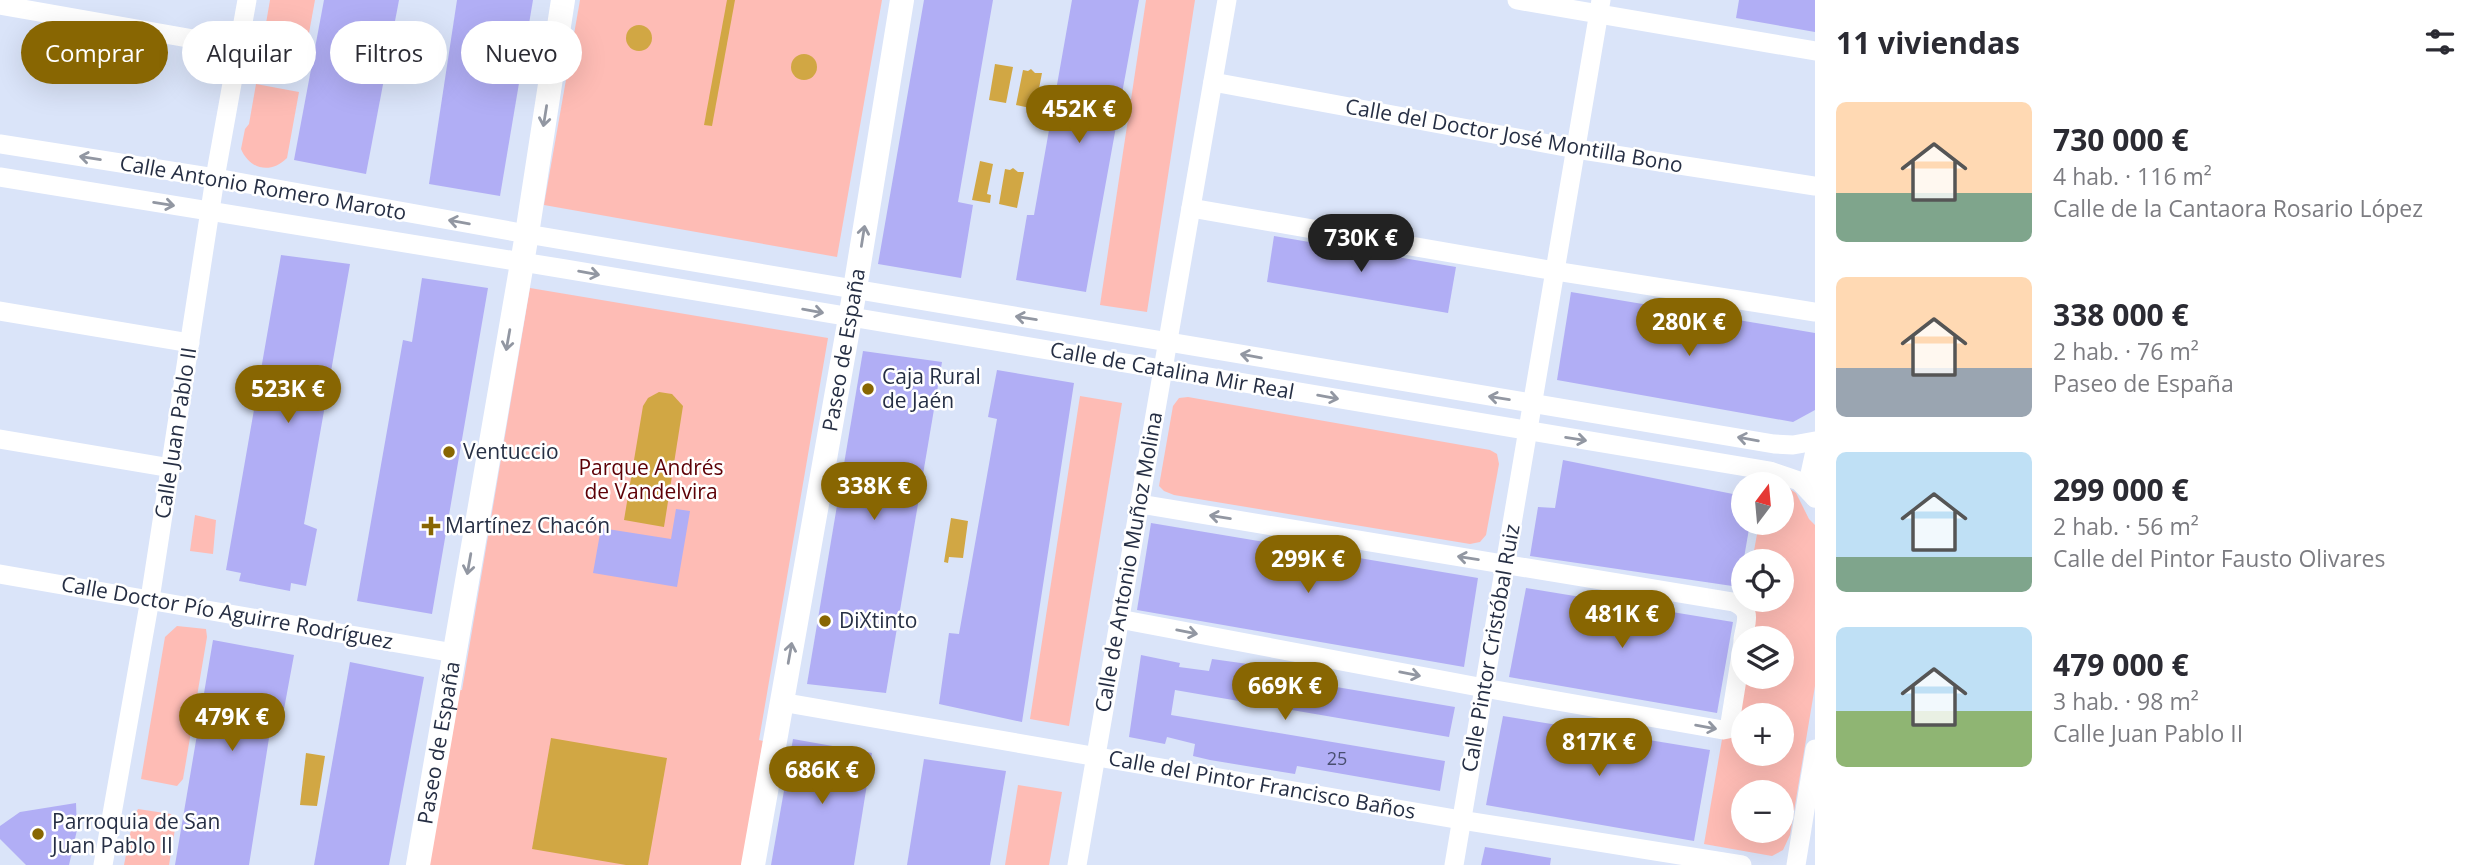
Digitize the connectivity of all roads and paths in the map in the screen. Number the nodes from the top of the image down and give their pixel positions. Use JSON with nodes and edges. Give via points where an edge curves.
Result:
{"nodes":[{"id":1,"x":247,"y":0,"type":"edge"},
{"id":2,"x":563,"y":0,"type":"edge"},
{"id":3,"x":902,"y":0,"type":"edge"},
{"id":4,"x":1227,"y":0,"type":"edge"},
{"id":5,"x":1517,"y":0,"type":"edge"},
{"id":6,"x":0,"y":5,"type":"edge"},
{"id":7,"x":1600,"y":6,"type":"edge"},
{"id":8,"x":243,"y":21,"type":"edge"},
{"id":9,"x":182,"y":37,"type":"edge"},
{"id":10,"x":1815,"y":51,"type":"edge"},
{"id":11,"x":1213,"y":82,"type":"junction"},
{"id":12,"x":232,"y":84,"type":"edge"},
{"id":13,"x":0,"y":144,"type":"edge"},
{"id":14,"x":1576,"y":149,"type":"junction"},
{"id":15,"x":0,"y":177,"type":"edge"},
{"id":16,"x":215,"y":178,"type":"junction"},
{"id":17,"x":1815,"y":186,"type":"edge"},
{"id":18,"x":1191,"y":208,"type":"junction"},
{"id":19,"x":210,"y":212,"type":"junction"},
{"id":20,"x":527,"y":234,"type":"junction"},
{"id":21,"x":522,"y":262,"type":"junction"},
{"id":22,"x":1555,"y":271,"type":"junction"},
{"id":23,"x":855,"y":289,"type":"junction"},
{"id":24,"x":0,"y":310,"type":"edge"},
{"id":25,"x":1815,"y":312,"type":"edge"},
{"id":26,"x":850,"y":317,"type":"junction"},
{"id":27,"x":1168,"y":342,"type":"junction"},
{"id":28,"x":190,"y":343,"type":"junction"},
{"id":29,"x":1163,"y":369,"type":"junction"},
{"id":30,"x":1532,"y":403,"type":"junction"},
{"id":31,"x":1528,"y":431,"type":"junction"},
{"id":32,"x":0,"y":439,"type":"edge"},
{"id":33,"x":1815,"y":441,"type":"edge"},
{"id":34,"x":1815,"y":452,"type":"edge"},
{"id":35,"x":171,"y":468,"type":"junction"},
{"id":36,"x":1815,"y":499,"type":"edge"},
{"id":37,"x":1140,"y":504,"type":"junction"},
{"id":38,"x":1505,"y":564,"type":"junction"},
{"id":39,"x":0,"y":574,"type":"edge"},
{"id":40,"x":150,"y":599,"type":"junction"},
{"id":41,"x":1119,"y":619,"type":"junction"},
{"id":42,"x":1745,"y":626,"type":"edge"},
{"id":43,"x":454,"y":653,"type":"junction"},
{"id":44,"x":1484,"y":688,"type":"junction"},
{"id":45,"x":1736,"y":689,"type":"edge"},
{"id":46,"x":782,"y":702,"type":"junction"},
{"id":47,"x":1815,"y":749,"type":"edge"},
{"id":48,"x":1096,"y":756,"type":"junction"},
{"id":49,"x":1461,"y":820,"type":"junction"},
{"id":50,"x":103,"y":865,"type":"edge"},
{"id":51,"x":418,"y":865,"type":"edge"},
{"id":52,"x":753,"y":865,"type":"edge"},
{"id":53,"x":1077,"y":865,"type":"edge"},
{"id":54,"x":1454,"y":865,"type":"edge"},
{"id":55,"x":1742,"y":865,"type":"edge"},
{"id":56,"x":1796,"y":865,"type":"edge"}],
"edges":[{"from":1,"to":8,"type":"street","name":"Calle Juan Pablo II"},
{"from":2,"to":20,"type":"main road","name":"Paseo de España","one_way":true},
{"from":23,"to":3,"type":"main road","name":"Paseo de España","one_way":true},
{"from":4,"to":11,"type":"street","name":"Calle de Antonio Muñoz Molina"},
{"from":5,"to":7,"type":"street"},
{"from":6,"to":9,"type":"street"},
{"from":7,"to":10,"type":"street"},
{"from":7,"to":14,"type":"street","name":"Calle Pintor Cristóbal Ruiz"},
{"from":11,"to":14,"type":"street","name":"Calle del Doctor José Montilla Bono"},
{"from":11,"to":18,"type":"street","name":"Calle de Antonio Muñoz Molina"},
{"from":12,"to":16,"type":"street","name":"Calle Juan Pablo II"},
{"from":16,"to":13,"type":"street","name":"Calle Antonio Romero Maroto","one_way":true},
{"from":14,"to":17,"type":"street","name":"Calle del Doctor José Montilla Bono"},
{"from":14,"to":22,"type":"street","name":"Calle Pintor Cristóbal Ruiz"},
{"from":15,"to":19,"type":"street","name":"Calle Antonio Romero Maroto","one_way":true},
{"from":16,"to":19,"type":"street","name":"Calle Juan Pablo II"},
{"from":20,"to":16,"type":"street","name":"Calle Antonio Romero Maroto","one_way":true},
{"from":18,"to":22,"type":"street"},
{"from":18,"to":27,"type":"street","name":"Calle de Antonio Muñoz Molina"},
{"from":19,"to":21,"type":"street","name":"Calle Antonio Romero Maroto"},
{"from":19,"to":28,"type":"street","name":"Calle Juan Pablo II"},
{"from":20,"to":21,"type":"main road","name":"Paseo de España"},
{"from":20,"to":23,"type":"street","name":"Calle de Catalina Mir Real"},
{"from":21,"to":26,"type":"street","name":"Calle de Catalina Mir Real","one_way":true},
{"from":21,"to":43,"type":"main road","name":"Paseo de España","one_way":true},
{"from":22,"to":25,"type":"street"},
{"from":22,"to":30,"type":"street","name":"Calle Pintor Cristóbal Ruiz"},
{"from":23,"to":26,"type":"main road","name":"Paseo de España"},
{"from":27,"to":23,"type":"street","name":"Calle de Catalina Mir Real","one_way":true},
{"from":24,"to":28,"type":"street"},
{"from":26,"to":29,"type":"street","name":"Calle de Catalina Mir Real"},
{"from":46,"to":26,"type":"main road","name":"Paseo de España","one_way":true},
{"from":27,"to":29,"type":"street","name":"Calle de Antonio Muñoz Molina"},
{"from":30,"to":27,"type":"street","name":"Calle de Catalina Mir Real","one_way":true},
{"from":28,"to":35,"type":"street","name":"Calle Juan Pablo II"},
{"from":29,"to":31,"type":"street","name":"Calle de Catalina Mir Real","one_way":true},
{"from":29,"to":37,"type":"street","name":"Calle de Antonio Muñoz Molina"},
{"from":30,"to":31,"type":"street","name":"Calle Pintor Cristóbal Ruiz"},
{"from":33,"to":30,"type":"street","name":"Calle de Catalina Mir Real","one_way":true,"via":[[1774,444]]},
{"from":31,"to":36,"type":"street","name":"Calle de Catalina Mir Real","one_way":true,"via":[[1770,471],[1799,481]]},
{"from":31,"to":38,"type":"street","name":"Calle Pintor Cristóbal Ruiz"},
{"from":32,"to":35,"type":"street"},
{"from":34,"to":36,"type":"street","via":[[1810,474]]},
{"from":35,"to":40,"type":"street","name":"Calle Juan Pablo II"},
{"from":38,"to":37,"type":"street","one_way":true},
{"from":37,"to":41,"type":"street","name":"Calle de Antonio Muñoz Molina"},
{"from":38,"to":42,"type":"street","via":[[1733,601],[1745,608]]},
{"from":38,"to":44,"type":"street","name":"Calle Pintor Cristóbal Ruiz"},
{"from":39,"to":40,"type":"street","name":"Calle Doctor Pío Aguirre Rodríguez"},
{"from":40,"to":43,"type":"street","name":"Calle Doctor Pío Aguirre Rodríguez"},
{"from":40,"to":50,"type":"street","name":"Calle Juan Pablo II"},
{"from":41,"to":44,"type":"street","one_way":true},
{"from":41,"to":48,"type":"street","name":"Calle de Antonio Muñoz Molina"},
{"from":43,"to":51,"type":"main road","name":"Paseo de España"},
{"from":44,"to":45,"type":"street","one_way":true,"via":[[1723,730],[1730,723]]},
{"from":44,"to":49,"type":"street","name":"Calle Pintor Cristóbal Ruiz"},
{"from":46,"to":48,"type":"street","name":"Calle del Pintor Francisco Baños"},
{"from":46,"to":52,"type":"main road","name":"Paseo de España"},
{"from":47,"to":56,"type":"street"},
{"from":48,"to":49,"type":"street","name":"Calle del Pintor Francisco Baños"},
{"from":48,"to":53,"type":"street","name":"Calle de Antonio Muñoz Molina"},
{"from":49,"to":54,"type":"street","name":"Calle Pintor Cristóbal Ruiz"},
{"from":49,"to":55,"type":"street","name":"Calle del Pintor Francisco Baños"}]}
